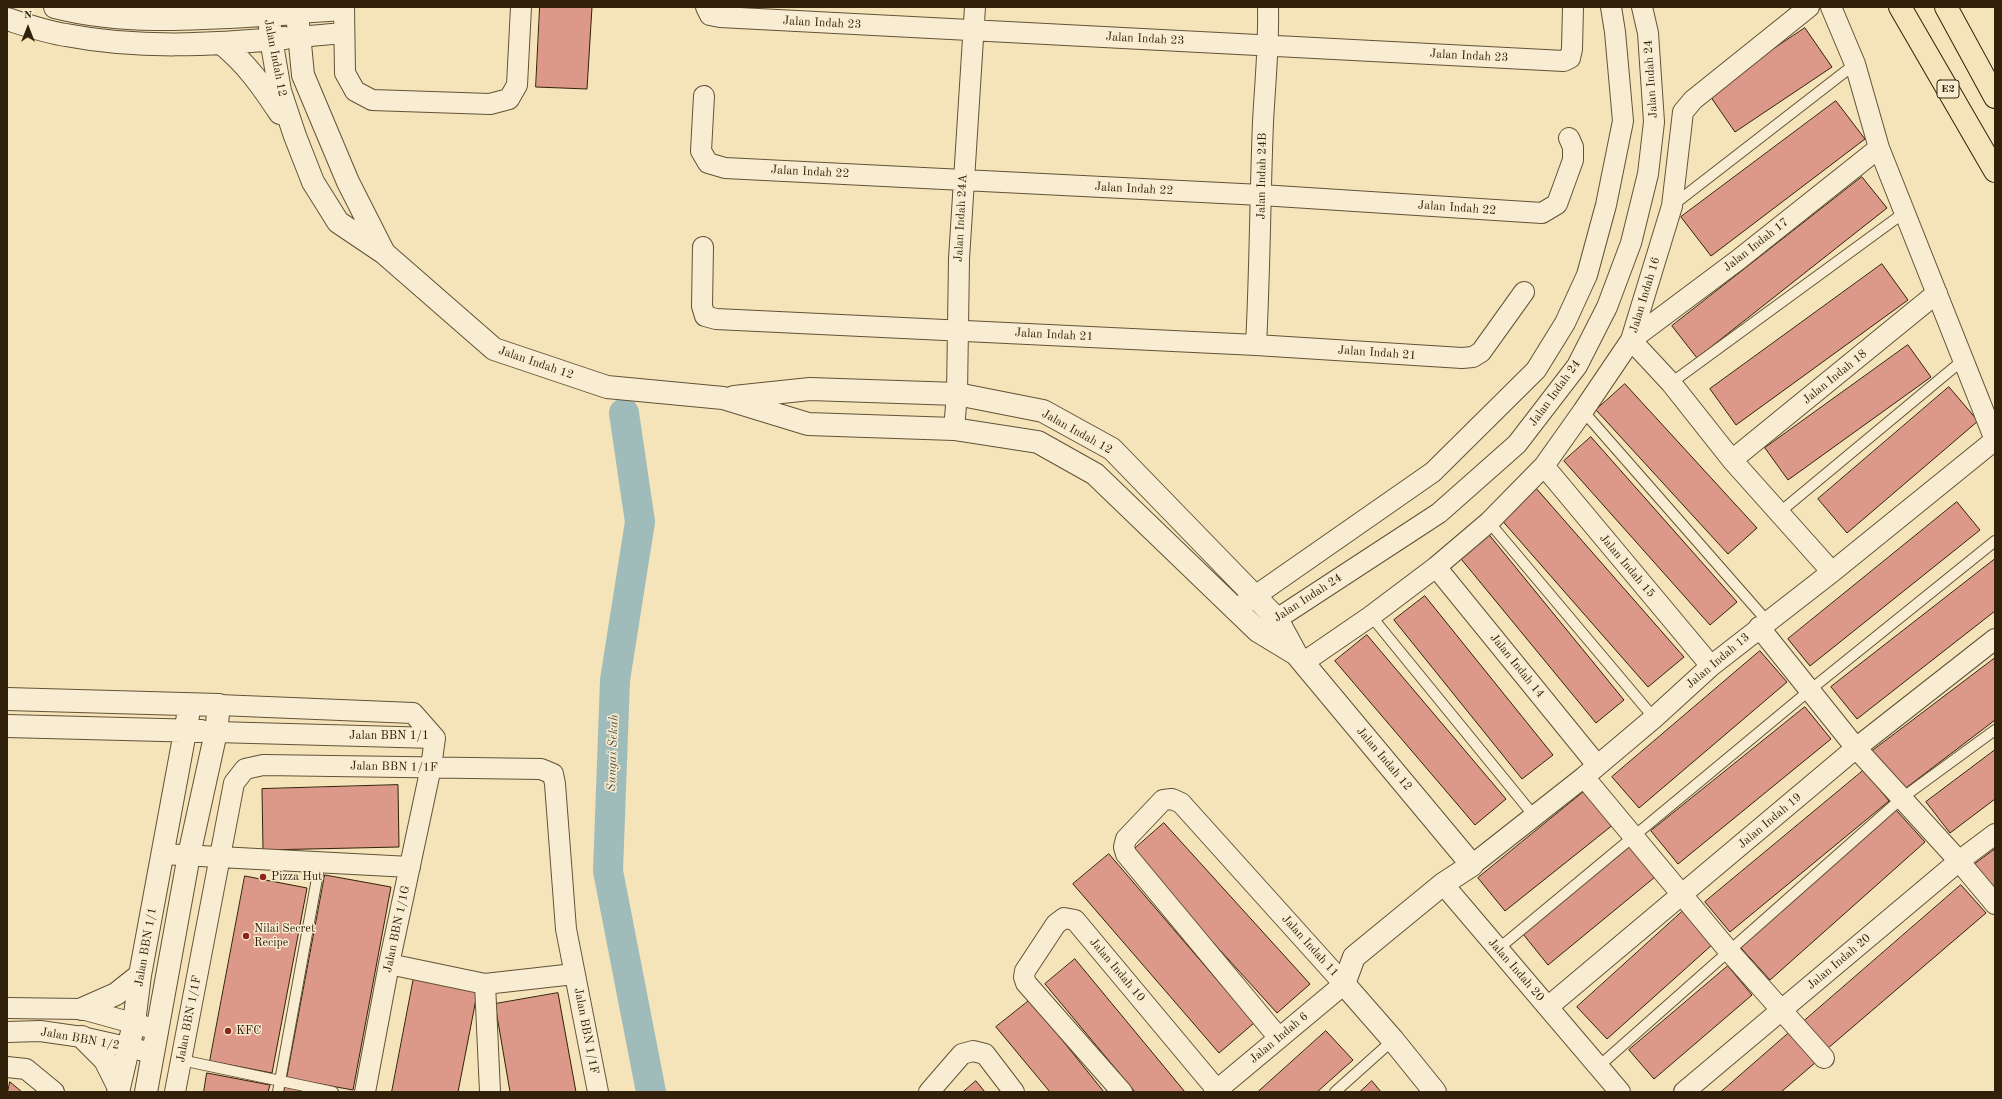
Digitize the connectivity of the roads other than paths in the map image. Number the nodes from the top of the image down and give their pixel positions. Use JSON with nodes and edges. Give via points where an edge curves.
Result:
{"nodes":[{"id":1,"x":55,"y":7,"type":"edge"},
{"id":2,"x":521,"y":7,"type":"edge"},
{"id":3,"x":975,"y":7,"type":"edge"},
{"id":4,"x":1268,"y":7,"type":"edge"},
{"id":5,"x":1573,"y":7,"type":"edge"},
{"id":6,"x":1611,"y":7,"type":"edge"},
{"id":7,"x":1642,"y":7,"type":"edge"},
{"id":8,"x":1810,"y":7,"type":"edge"},
{"id":9,"x":1831,"y":7,"type":"edge"},
{"id":10,"x":1900,"y":7,"type":"edge"},
{"id":11,"x":1946,"y":7,"type":"edge"},
{"id":12,"x":344,"y":8,"type":"edge"},
{"id":13,"x":713,"y":12,"type":"edge"},
{"id":14,"x":297,"y":13,"type":"junction"},
{"id":15,"x":269,"y":14,"type":"junction"},
{"id":16,"x":7,"y":19,"type":"edge"},
{"id":17,"x":973,"y":31,"type":"junction"},
{"id":18,"x":344,"y":33,"type":"junction"},
{"id":19,"x":299,"y":37,"type":"junction"},
{"id":20,"x":271,"y":39,"type":"junction"},
{"id":21,"x":221,"y":43,"type":"junction"},
{"id":22,"x":1269,"y":46,"type":"junction"},
{"id":23,"x":1855,"y":64,"type":"junction"},
{"id":24,"x":704,"y":96,"type":"dead end"},
{"id":25,"x":1995,"y":98,"type":"edge"},
{"id":26,"x":295,"y":136,"type":"junction"},
{"id":27,"x":1569,"y":138,"type":"dead end"},
{"id":28,"x":1879,"y":148,"type":"junction"},
{"id":29,"x":1995,"y":171,"type":"edge"},
{"id":30,"x":963,"y":180,"type":"junction"},
{"id":31,"x":1262,"y":195,"type":"junction"},
{"id":32,"x":1672,"y":206,"type":"junction"},
{"id":33,"x":1905,"y":212,"type":"junction"},
{"id":34,"x":703,"y":247,"type":"dead end"},
{"id":35,"x":384,"y":253,"type":"junction"},
{"id":36,"x":1524,"y":292,"type":"dead end"},
{"id":37,"x":1938,"y":293,"type":"junction"},
{"id":38,"x":957,"y":330,"type":"junction"},
{"id":39,"x":1632,"y":340,"type":"junction"},
{"id":40,"x":1256,"y":345,"type":"junction"},
{"id":41,"x":1964,"y":360,"type":"junction"},
{"id":42,"x":1670,"y":383,"type":"junction"},
{"id":43,"x":957,"y":394,"type":"junction"},
{"id":44,"x":723,"y":398,"type":"junction"},
{"id":45,"x":1583,"y":411,"type":"junction"},
{"id":46,"x":954,"y":429,"type":"junction"},
{"id":47,"x":1995,"y":440,"type":"edge"},
{"id":48,"x":1732,"y":460,"type":"junction"},
{"id":49,"x":1544,"y":466,"type":"junction"},
{"id":50,"x":1780,"y":512,"type":"junction"},
{"id":51,"x":1489,"y":522,"type":"junction"},
{"id":52,"x":1995,"y":541,"type":"edge"},
{"id":53,"x":1436,"y":567,"type":"junction"},
{"id":54,"x":1832,"y":572,"type":"junction"},
{"id":55,"x":1255,"y":596,"type":"junction"},
{"id":56,"x":1235,"y":610,"type":"junction"},
{"id":57,"x":1371,"y":616,"type":"junction"},
{"id":58,"x":1277,"y":619,"type":"junction"},
{"id":59,"x":1763,"y":624,"type":"junction"},
{"id":60,"x":1258,"y":631,"type":"junction"},
{"id":61,"x":1995,"y":639,"type":"edge"},
{"id":62,"x":1300,"y":658,"type":"junction"},
{"id":63,"x":1711,"y":666,"type":"junction"},
{"id":64,"x":1810,"y":690,"type":"junction"},
{"id":65,"x":7,"y":699,"type":"edge"},
{"id":66,"x":190,"y":704,"type":"junction"},
{"id":67,"x":219,"y":705,"type":"junction"},
{"id":68,"x":1654,"y":718,"type":"junction"},
{"id":69,"x":7,"y":726,"type":"edge"},
{"id":70,"x":1995,"y":730,"type":"edge"},
{"id":71,"x":186,"y":731,"type":"junction"},
{"id":72,"x":216,"y":732,"type":"junction"},
{"id":73,"x":435,"y":738,"type":"junction"},
{"id":74,"x":1856,"y":748,"type":"junction"},
{"id":75,"x":431,"y":767,"type":"junction"},
{"id":76,"x":1591,"y":771,"type":"junction"},
{"id":77,"x":1902,"y":798,"type":"junction"},
{"id":78,"x":1535,"y":817,"type":"junction"},
{"id":79,"x":1995,"y":834,"type":"edge"},
{"id":80,"x":1632,"y":837,"type":"junction"},
{"id":81,"x":162,"y":854,"type":"junction"},
{"id":82,"x":189,"y":855,"type":"junction"},
{"id":83,"x":220,"y":857,"type":"junction"},
{"id":84,"x":1959,"y":861,"type":"junction"},
{"id":85,"x":320,"y":862,"type":"junction"},
{"id":86,"x":1472,"y":864,"type":"junction"},
{"id":87,"x":410,"y":867,"type":"junction"},
{"id":88,"x":1443,"y":884,"type":"junction"},
{"id":89,"x":1682,"y":896,"type":"junction"},
{"id":90,"x":1995,"y":904,"type":"edge"},
{"id":91,"x":1498,"y":949,"type":"junction"},
{"id":92,"x":1728,"y":950,"type":"junction"},
{"id":93,"x":389,"y":964,"type":"junction"},
{"id":94,"x":574,"y":974,"type":"junction"},
{"id":95,"x":140,"y":975,"type":"junction"},
{"id":96,"x":485,"y":984,"type":"junction"},
{"id":97,"x":1344,"y":984,"type":"junction"},
{"id":98,"x":1549,"y":1006,"type":"junction"},
{"id":99,"x":7,"y":1008,"type":"edge"},
{"id":100,"x":82,"y":1009,"type":"junction"},
{"id":101,"x":1781,"y":1011,"type":"junction"},
{"id":102,"x":134,"y":1023,"type":"junction"},
{"id":103,"x":158,"y":1030,"type":"junction"},
{"id":104,"x":7,"y":1032,"type":"edge"},
{"id":105,"x":82,"y":1037,"type":"junction"},
{"id":106,"x":1280,"y":1038,"type":"junction"},
{"id":107,"x":1393,"y":1040,"type":"junction"},
{"id":108,"x":129,"y":1048,"type":"junction"},
{"id":109,"x":153,"y":1053,"type":"junction"},
{"id":110,"x":1824,"y":1058,"type":"dead end"},
{"id":111,"x":181,"y":1060,"type":"junction"},
{"id":112,"x":7,"y":1067,"type":"edge"},
{"id":113,"x":1598,"y":1067,"type":"junction"},
{"id":114,"x":280,"y":1080,"type":"junction"},
{"id":115,"x":119,"y":1090,"type":"edge"},
{"id":116,"x":1215,"y":1091,"type":"edge"},
{"id":117,"x":54,"y":1092,"type":"edge"},
{"id":118,"x":146,"y":1092,"type":"edge"},
{"id":119,"x":175,"y":1092,"type":"edge"},
{"id":120,"x":278,"y":1092,"type":"edge"},
{"id":121,"x":333,"y":1092,"type":"edge"},
{"id":122,"x":365,"y":1092,"type":"edge"},
{"id":123,"x":490,"y":1092,"type":"edge"},
{"id":124,"x":598,"y":1092,"type":"edge"},
{"id":125,"x":929,"y":1092,"type":"edge"},
{"id":126,"x":1014,"y":1092,"type":"edge"},
{"id":127,"x":1122,"y":1092,"type":"edge"},
{"id":128,"x":1335,"y":1092,"type":"edge"},
{"id":129,"x":1435,"y":1092,"type":"edge"},
{"id":130,"x":1620,"y":1092,"type":"edge"},
{"id":131,"x":1684,"y":1092,"type":"edge"}],
"edges":[{"from":1,"to":15,"type":"street","name":"Jalan Indah 12","via":[[134,18]]},
{"from":2,"to":18,"type":"street","via":[[517,85],[508,99],[490,104],[372,100],[355,91],[345,73]]},
{"from":3,"to":17,"type":"street","name":"Jalan Indah 24A"},
{"from":4,"to":22,"type":"street","name":"Jalan Indah 24B"},
{"from":5,"to":22,"type":"street","name":"Jalan Indah 23","via":[[1572,49],[1570,58],[1564,61]]},
{"from":6,"to":55,"type":"street","via":[[1623,121],[1606,205],[1587,275],[1565,323],[1536,370],[1433,472]]},
{"from":7,"to":58,"type":"street","name":"Jalan Indah 24","via":[[1648,33],[1654,122],[1648,174],[1628,250],[1607,307],[1577,366],[1517,444],[1439,513]]},
{"from":8,"to":32,"type":"street","name":"Jalan Indah 16","via":[[1693,100],[1683,112]]},
{"from":9,"to":23,"type":"street"},
{"from":10,"to":29,"type":"highway","number":"E2"},
{"from":11,"to":25,"type":"highway"},
{"from":12,"to":14,"type":"street"},
{"from":12,"to":18,"type":"street"},
{"from":13,"to":17,"type":"street","name":"Jalan Indah 23"},
{"from":14,"to":15,"type":"street"},
{"from":14,"to":19,"type":"street","name":"Jalan Indah 12"},
{"from":15,"to":20,"type":"street","name":"Jalan Indah 12"},
{"from":16,"to":21,"type":"street","via":[[65,35],[134,44]]},
{"from":17,"to":22,"type":"street","name":"Jalan Indah 23"},
{"from":17,"to":30,"type":"street","name":"Jalan Indah 24A"},
{"from":18,"to":19,"type":"street"},
{"from":19,"to":20,"type":"street"},
{"from":19,"to":35,"type":"street","name":"Jalan Indah 12","via":[[303,75],[348,182]]},
{"from":20,"to":21,"type":"street"},
{"from":20,"to":26,"type":"street","name":"Jalan Indah 12","via":[[280,91]]},
{"from":21,"to":26,"type":"street","via":[[240,59],[260,83]]},
{"from":22,"to":31,"type":"street","name":"Jalan Indah 24B","via":[[1263,122]]},
{"from":23,"to":28,"type":"street"},
{"from":23,"to":32,"type":"lane"},
{"from":24,"to":30,"type":"street","name":"Jalan Indah 22","via":[[701,151],[708,163],[725,168]]},
{"from":26,"to":35,"type":"street","name":"Jalan Indah 12","via":[[313,182],[338,222]]},
{"from":27,"to":31,"type":"street","name":"Jalan Indah 22","via":[[1573,146],[1573,160],[1557,204],[1542,213]]},
{"from":28,"to":33,"type":"street"},
{"from":28,"to":39,"type":"street","name":"Jalan Indah 17"},
{"from":30,"to":31,"type":"street","name":"Jalan Indah 22"},
{"from":30,"to":38,"type":"street","name":"Jalan Indah 24A"},
{"from":31,"to":40,"type":"street","name":"Jalan Indah 24B"},
{"from":32,"to":39,"type":"street","name":"Jalan Indah 16"},
{"from":33,"to":37,"type":"street"},
{"from":33,"to":42,"type":"lane"},
{"from":34,"to":38,"type":"street","name":"Jalan Indah 21","via":[[702,306],[705,316],[716,320]]},
{"from":35,"to":44,"type":"street","name":"Jalan Indah 12","via":[[494,349],[607,387]]},
{"from":36,"to":40,"type":"street","name":"Jalan Indah 21","via":[[1481,352],[1473,357]]},
{"from":37,"to":41,"type":"street"},
{"from":37,"to":48,"type":"street","name":"Jalan Indah 18"},
{"from":38,"to":40,"type":"street","name":"Jalan Indah 21"},
{"from":38,"to":43,"type":"street","name":"Jalan Indah 24A"},
{"from":39,"to":42,"type":"street","name":"Jalan Indah 16"},
{"from":39,"to":45,"type":"street"},
{"from":41,"to":47,"type":"street"},
{"from":41,"to":50,"type":"lane"},
{"from":42,"to":48,"type":"street","name":"Jalan Indah 16"},
{"from":43,"to":44,"type":"street","name":"Jalan Indah 12","via":[[810,389]]},
{"from":43,"to":46,"type":"street","name":"Jalan Indah 24A"},
{"from":43,"to":55,"type":"street","name":"Jalan Indah 12","via":[[1043,411],[1112,449]]},
{"from":44,"to":46,"type":"street","name":"Jalan Indah 12","via":[[808,424]]},
{"from":45,"to":49,"type":"street"},
{"from":45,"to":59,"type":"lane"},
{"from":46,"to":56,"type":"street","name":"Jalan Indah 12","via":[[1038,442],[1095,474]]},
{"from":47,"to":54,"type":"street","name":"Jalan Indah 13"},
{"from":48,"to":50,"type":"street","name":"Jalan Indah 16"},
{"from":49,"to":51,"type":"street"},
{"from":49,"to":63,"type":"street","name":"Jalan Indah 15"},
{"from":50,"to":54,"type":"street","name":"Jalan Indah 16"},
{"from":51,"to":53,"type":"street"},
{"from":51,"to":68,"type":"lane"},
{"from":52,"to":64,"type":"lane"},
{"from":53,"to":57,"type":"street"},
{"from":53,"to":76,"type":"street","name":"Jalan Indah 14"},
{"from":54,"to":59,"type":"street","name":"Jalan Indah 13"},
{"from":55,"to":56,"type":"street"},
{"from":55,"to":58,"type":"street","name":"Jalan Indah 12"},
{"from":56,"to":60,"type":"street","name":"Jalan Indah 12"},
{"from":57,"to":62,"type":"street"},
{"from":57,"to":78,"type":"lane"},
{"from":58,"to":60,"type":"street","name":"Jalan Indah 24"},
{"from":58,"to":62,"type":"street","name":"Jalan Indah 12"},
{"from":59,"to":63,"type":"street","name":"Jalan Indah 13"},
{"from":59,"to":64,"type":"street"},
{"from":60,"to":62,"type":"street","name":"Jalan Indah 12"},
{"from":61,"to":74,"type":"street","name":"Jalan Indah 19"},
{"from":62,"to":86,"type":"street","name":"Jalan Indah 12"},
{"from":63,"to":68,"type":"street","name":"Jalan Indah 13"},
{"from":64,"to":74,"type":"street"},
{"from":64,"to":80,"type":"lane"},
{"from":65,"to":66,"type":"street","name":"Jalan BBN 1/1"},
{"from":66,"to":67,"type":"street","name":"Jalan BBN 1/1"},
{"from":66,"to":71,"type":"street","name":"Jalan BBN 1/1"},
{"from":67,"to":72,"type":"street"},
{"from":67,"to":73,"type":"street","name":"Jalan BBN 1/1","via":[[413,713]]},
{"from":68,"to":76,"type":"street","name":"Jalan Indah 13"},
{"from":69,"to":71,"type":"street","name":"Jalan BBN 1/1"},
{"from":70,"to":77,"type":"lane"},
{"from":71,"to":72,"type":"street","name":"Jalan BBN 1/1"},
{"from":71,"to":81,"type":"street","name":"Jalan BBN 1/1"},
{"from":72,"to":73,"type":"street","name":"Jalan BBN 1/1"},
{"from":72,"to":82,"type":"street"},
{"from":73,"to":75,"type":"street","name":"Jalan BBN 1/1G"},
{"from":74,"to":77,"type":"street"},
{"from":74,"to":89,"type":"street","name":"Jalan Indah 19"},
{"from":75,"to":83,"type":"street","name":"Jalan BBN 1/1F","via":[[263,765],[245,769],[234,783]]},
{"from":75,"to":87,"type":"street","name":"Jalan BBN 1/1G"},
{"from":75,"to":94,"type":"street","name":"Jalan BBN 1/1F","via":[[541,769],[553,774],[566,929]]},
{"from":76,"to":78,"type":"street","name":"Jalan Indah 13"},
{"from":76,"to":80,"type":"street","name":"Jalan Indah 14"},
{"from":77,"to":84,"type":"street"},
{"from":77,"to":92,"type":"lane"},
{"from":78,"to":86,"type":"street","name":"Jalan Indah 13"},
{"from":79,"to":84,"type":"street","name":"Jalan Indah 20"},
{"from":80,"to":89,"type":"street","name":"Jalan Indah 14"},
{"from":80,"to":91,"type":"lane"},
{"from":81,"to":82,"type":"street"},
{"from":81,"to":95,"type":"street","name":"Jalan BBN 1/1"},
{"from":82,"to":83,"type":"street"},
{"from":82,"to":103,"type":"street"},
{"from":83,"to":85,"type":"street"},
{"from":83,"to":111,"type":"street","name":"Jalan BBN 1/1F"},
{"from":84,"to":90,"type":"street"},
{"from":84,"to":101,"type":"street","name":"Jalan Indah 20"},
{"from":85,"to":87,"type":"street"},
{"from":85,"to":114,"type":"lane"},
{"from":86,"to":88,"type":"street","name":"Jalan Indah 13"},
{"from":87,"to":93,"type":"street","name":"Jalan BBN 1/1G"},
{"from":88,"to":91,"type":"street","name":"Jalan Indah 20"},
{"from":88,"to":97,"type":"street","name":"Jalan Indah 13","via":[[1354,957]]},
{"from":89,"to":92,"type":"street","name":"Jalan Indah 14"},
{"from":89,"to":98,"type":"street","name":"Jalan Indah 19"},
{"from":91,"to":98,"type":"street","name":"Jalan Indah 20"},
{"from":92,"to":101,"type":"street","name":"Jalan Indah 14"},
{"from":92,"to":113,"type":"lane"},
{"from":93,"to":96,"type":"street"},
{"from":93,"to":122,"type":"street","name":"Jalan BBN 1/1G"},
{"from":94,"to":96,"type":"street"},
{"from":94,"to":124,"type":"street","name":"Jalan BBN 1/1F"},
{"from":95,"to":100,"type":"street","via":[[116,994]]},
{"from":95,"to":102,"type":"street","name":"Jalan BBN 1/1"},
{"from":96,"to":123,"type":"street"},
{"from":97,"to":106,"type":"street","name":"Jalan Indah 6"},
{"from":97,"to":106,"type":"street","name":"Jalan Indah 11","via":[[1181,803],[1172,799],[1163,800],[1126,839],[1126,854]]},
{"from":97,"to":107,"type":"street","name":"Jalan Indah 11"},
{"from":98,"to":113,"type":"street","name":"Jalan Indah 20"},
{"from":99,"to":100,"type":"street","name":"Jalan BBN 1/2"},
{"from":100,"to":102,"type":"street","name":"Jalan BBN 1/2"},
{"from":101,"to":110,"type":"street","name":"Jalan Indah 14"},
{"from":101,"to":131,"type":"street","name":"Jalan Indah 20"},
{"from":102,"to":103,"type":"street","name":"Jalan BBN 1/2"},
{"from":102,"to":108,"type":"street","name":"Jalan BBN 1/1"},
{"from":103,"to":109,"type":"street"},
{"from":104,"to":105,"type":"street","name":"Jalan BBN 1/2","via":[[40,1031]]},
{"from":105,"to":108,"type":"street","name":"Jalan BBN 1/2"},
{"from":105,"to":115,"type":"street","via":[[105,1060]]},
{"from":106,"to":116,"type":"street","name":"Jalan Indah 6"},
{"from":107,"to":128,"type":"lane"},
{"from":107,"to":129,"type":"street","name":"Jalan Indah 11"},
{"from":108,"to":109,"type":"street","name":"Jalan BBN 1/2"},
{"from":108,"to":115,"type":"street","name":"Jalan BBN 1/1"},
{"from":109,"to":118,"type":"street"},
{"from":111,"to":114,"type":"lane"},
{"from":111,"to":119,"type":"street","name":"Jalan BBN 1/1F"},
{"from":112,"to":117,"type":"street","via":[[26,1069]]},
{"from":113,"to":130,"type":"street","name":"Jalan Indah 20"},
{"from":114,"to":120,"type":"lane"},
{"from":114,"to":121,"type":"lane"},
{"from":116,"to":127,"type":"street","name":"Jalan Indah 10","via":[[1075,920],[1064,918],[1056,924],[1025,971],[1024,977],[1026,983]]},
{"from":125,"to":126,"type":"street","via":[[962,1054],[973,1051],[985,1054]]}]}
